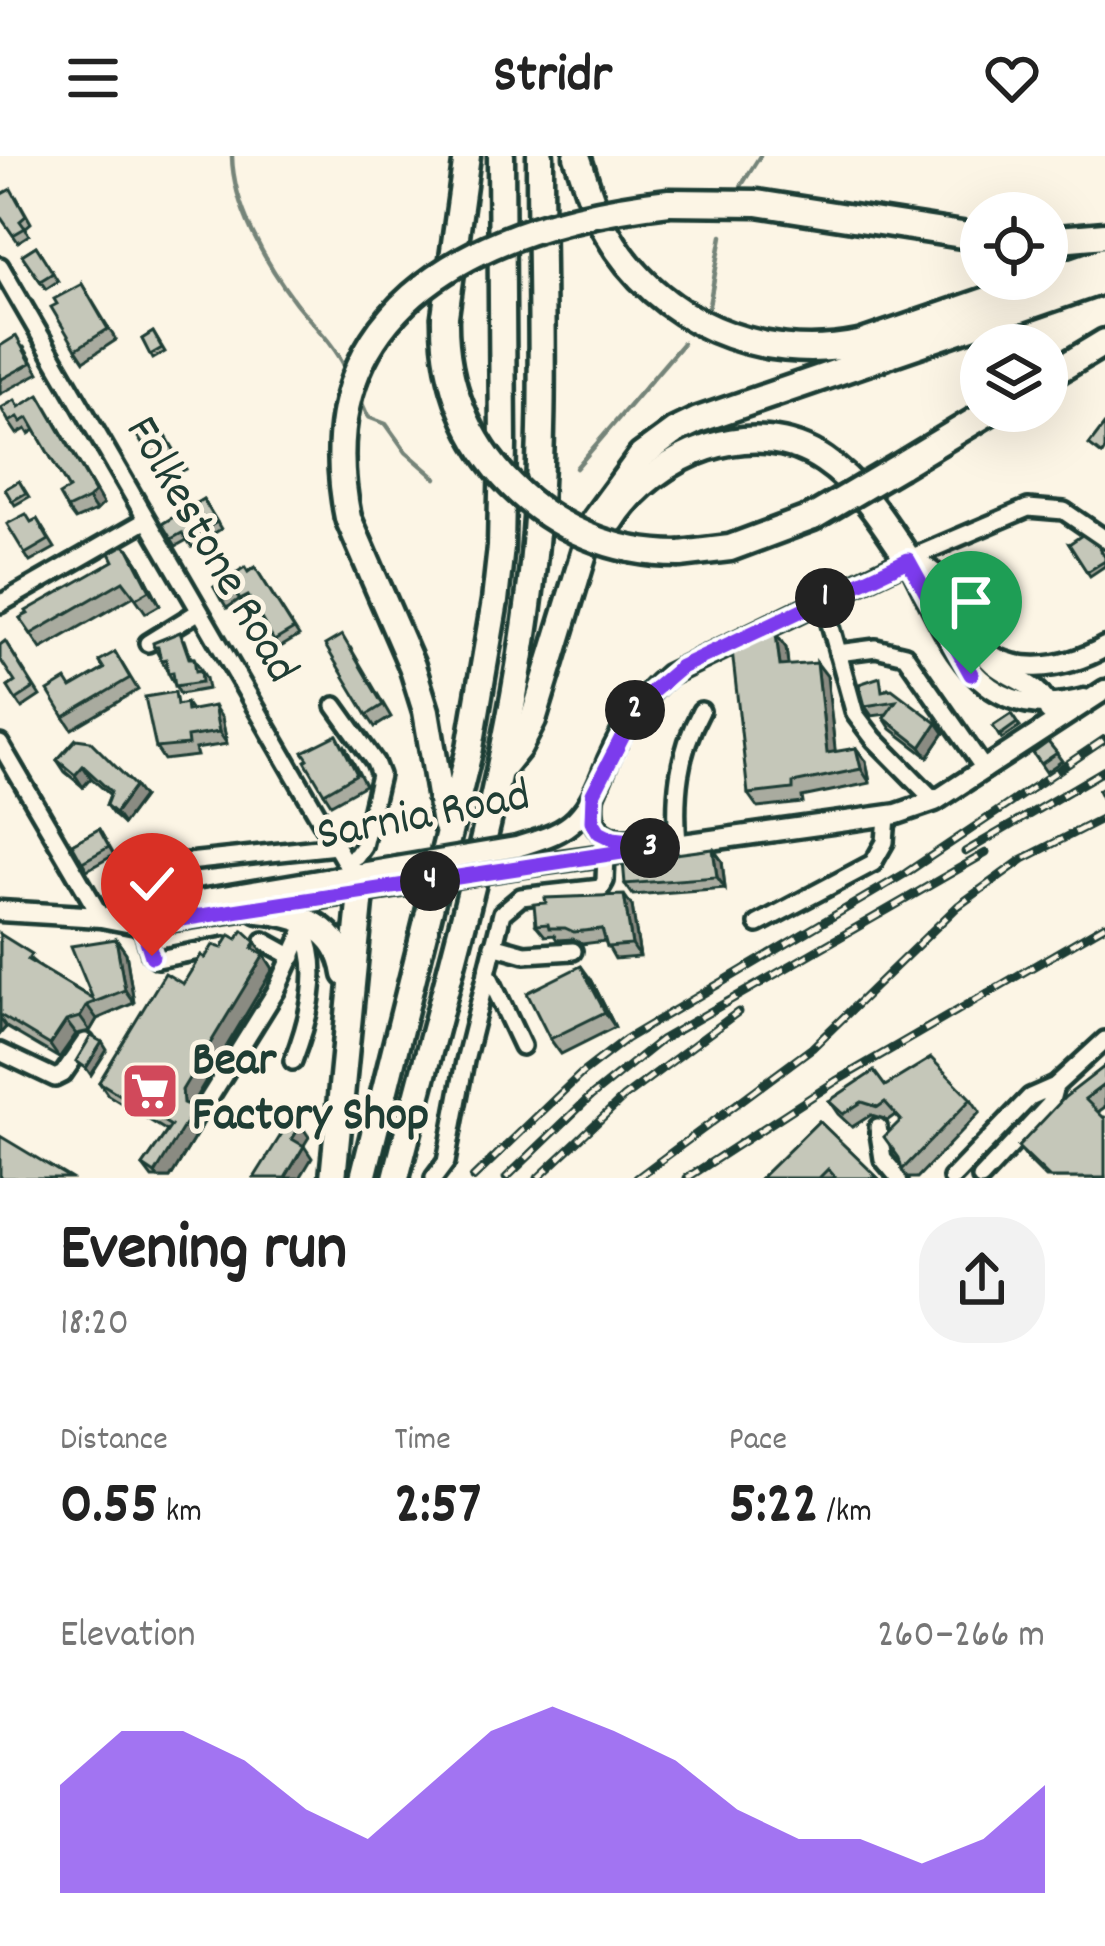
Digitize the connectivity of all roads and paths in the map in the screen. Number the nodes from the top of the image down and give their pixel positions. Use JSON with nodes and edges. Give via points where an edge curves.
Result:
{"nodes":[{"id":1,"x":467,"y":156,"type":"edge"},
{"id":2,"x":501,"y":156,"type":"edge"},
{"id":3,"x":540,"y":156,"type":"edge"},
{"id":4,"x":577,"y":156,"type":"edge"},
{"id":5,"x":960,"y":235,"type":"edge"},
{"id":6,"x":1105,"y":235,"type":"edge"},
{"id":7,"x":1068,"y":238,"type":"edge"},
{"id":8,"x":1105,"y":260,"type":"edge"},
{"id":9,"x":0,"y":266,"type":"edge"},
{"id":10,"x":1105,"y":280,"type":"edge"},
{"id":11,"x":1105,"y":342,"type":"edge"},
{"id":12,"x":1068,"y":364,"type":"edge"},
{"id":13,"x":960,"y":430,"type":"edge"},
{"id":14,"x":145,"y":521,"type":"junction"},
{"id":15,"x":1105,"y":538,"type":"edge"},
{"id":16,"x":908,"y":560,"type":"junction"},
{"id":17,"x":575,"y":585,"type":"junction"},
{"id":18,"x":823,"y":598,"type":"junction"},
{"id":19,"x":0,"y":604,"type":"edge"},
{"id":20,"x":198,"y":612,"type":"junction"},
{"id":21,"x":148,"y":643,"type":"edge"},
{"id":22,"x":979,"y":645,"type":"junction"},
{"id":23,"x":1105,"y":647,"type":"edge"},
{"id":24,"x":838,"y":653,"type":"junction"},
{"id":25,"x":1102,"y":692,"type":"edge"},
{"id":26,"x":1048,"y":704,"type":"junction"},
{"id":27,"x":334,"y":706,"type":"dead end"},
{"id":28,"x":701,"y":710,"type":"dead end"},
{"id":29,"x":1048,"y":728,"type":"junction"},
{"id":30,"x":0,"y":744,"type":"edge"},
{"id":31,"x":985,"y":770,"type":"junction"},
{"id":32,"x":499,"y":771,"type":"junction"},
{"id":33,"x":593,"y":794,"type":"junction"},
{"id":34,"x":935,"y":801,"type":"junction"},
{"id":35,"x":886,"y":817,"type":"junction"},
{"id":36,"x":446,"y":832,"type":"junction"},
{"id":37,"x":673,"y":844,"type":"junction"},
{"id":38,"x":606,"y":854,"type":"junction"},
{"id":39,"x":518,"y":857,"type":"junction"},
{"id":40,"x":179,"y":862,"type":"dead end"},
{"id":41,"x":349,"y":868,"type":"junction"},
{"id":42,"x":259,"y":910,"type":"junction"},
{"id":43,"x":101,"y":917,"type":"junction"},
{"id":44,"x":4,"y":918,"type":"edge"},
{"id":45,"x":758,"y":924,"type":"dead end"},
{"id":46,"x":142,"y":925,"type":"junction"},
{"id":47,"x":306,"y":926,"type":"junction"},
{"id":48,"x":264,"y":941,"type":"dead end"},
{"id":49,"x":493,"y":945,"type":"junction"},
{"id":50,"x":225,"y":946,"type":"edge"},
{"id":51,"x":573,"y":951,"type":"dead end"},
{"id":52,"x":293,"y":957,"type":"junction"},
{"id":53,"x":487,"y":972,"type":"junction"},
{"id":54,"x":347,"y":1018,"type":"junction"},
{"id":55,"x":1105,"y":1040,"type":"edge"},
{"id":56,"x":85,"y":1042,"type":"edge"},
{"id":57,"x":522,"y":1046,"type":"dead end"},
{"id":58,"x":0,"y":1052,"type":"edge"},
{"id":59,"x":293,"y":1061,"type":"dead end"},
{"id":60,"x":1055,"y":1086,"type":"junction"},
{"id":61,"x":202,"y":1110,"type":"dead end"},
{"id":62,"x":1005,"y":1122,"type":"junction"},
{"id":63,"x":878,"y":1127,"type":"dead end"},
{"id":64,"x":1019,"y":1136,"type":"junction"},
{"id":65,"x":972,"y":1157,"type":"junction"},
{"id":66,"x":984,"y":1175,"type":"edge"},
{"id":67,"x":333,"y":1178,"type":"edge"},
{"id":68,"x":363,"y":1178,"type":"edge"},
{"id":69,"x":396,"y":1178,"type":"edge"},
{"id":70,"x":434,"y":1178,"type":"edge"},
{"id":71,"x":899,"y":1178,"type":"edge"},
{"id":72,"x":952,"y":1178,"type":"edge"}],
"edges":[{"from":1,"to":13,"type":"highway","bridge":true,"via":[[445,316],[452,388],[482,449],[511,484],[589,539],[642,553],[730,548],[813,517]]},
{"from":2,"to":36,"type":"highway","via":[[501,547],[474,728]]},
{"from":3,"to":32,"type":"highway","via":[[536,518]]},
{"from":4,"to":8,"type":"highway","via":[[604,230],[648,287],[713,330],[751,343],[803,350],[859,344]]},
{"from":5,"to":36,"type":"highway","bridge":true,"via":[[757,203],[668,202],[509,238],[410,296],[374,342],[348,403],[340,458],[348,518],[427,711]]},
{"from":6,"to":7,"type":"highway"},
{"from":9,"to":14,"type":"street","name":"Folkestone Road"},
{"from":10,"to":17,"type":"highway","via":[[675,431],[641,456],[602,506]]},
{"from":11,"to":12,"type":"highway"},
{"from":14,"to":19,"type":"street"},
{"from":14,"to":20,"type":"street","name":"Folkestone Road"},
{"from":15,"to":16,"type":"street","via":[[1064,511],[1028,508]]},
{"from":16,"to":17,"type":"highway","via":[[860,491],[821,458],[752,440],[705,448],[647,479],[618,511]]},
{"from":16,"to":18,"type":"main road","name":"Sarnia Road"},
{"from":16,"to":22,"type":"main road","via":[[935,571]]},
{"from":16,"to":26,"type":"main road","via":[[971,674],[1005,697]]},
{"from":17,"to":32,"type":"highway","via":[[529,731]]},
{"from":18,"to":24,"type":"street"},
{"from":18,"to":33,"type":"main road","name":"Sarnia Road","via":[[668,675],[633,713]]},
{"from":20,"to":21,"type":"street"},
{"from":20,"to":41,"type":"street","name":"Folkestone Road"},
{"from":22,"to":23,"type":"main road","via":[[1042,668]]},
{"from":22,"to":26,"type":"main road","via":[[999,671],[1035,688]]},
{"from":24,"to":31,"type":"street","via":[[886,648],[911,660]]},
{"from":24,"to":34,"type":"street","via":[[863,727]]},
{"from":25,"to":26,"type":"main road"},
{"from":25,"to":29,"type":"main road","name":"Sarnia Road"},
{"from":26,"to":29,"type":"main road"},
{"from":27,"to":41,"type":"street","via":[[380,775],[363,846]]},
{"from":28,"to":37,"type":"street","via":[[681,759]]},
{"from":29,"to":31,"type":"main road","name":"Sarnia Road"},
{"from":30,"to":43,"type":"street"},
{"from":31,"to":34,"type":"main road","name":"Sarnia Road"},
{"from":32,"to":69,"type":"highway"},
{"from":33,"to":37,"type":"main road","via":[[599,832]]},
{"from":33,"to":39,"type":"main road","name":"Sarnia Road","via":[[562,829]]},
{"from":34,"to":35,"type":"main road","name":"Sarnia Road"},
{"from":35,"to":37,"type":"main road","name":"Sarnia Road"},
{"from":35,"to":45,"type":"street","via":[[873,863]]},
{"from":36,"to":68,"type":"highway"},
{"from":37,"to":38,"type":"main road","name":"Sarnia Road"},
{"from":38,"to":39,"type":"main road","name":"Sarnia Road"},
{"from":38,"to":49,"type":"street","via":[[602,887],[516,900],[502,913]]},
{"from":39,"to":41,"type":"main road","name":"Sarnia Road","bridge":true,"via":[[399,876]]},
{"from":40,"to":41,"type":"street"},
{"from":41,"to":42,"type":"main road","name":"Sarnia Road"},
{"from":41,"to":43,"type":"main road","name":"Sarnia Road"},
{"from":41,"to":54,"type":"highway"},
{"from":42,"to":46,"type":"main road","name":"Sarnia Road"},
{"from":42,"to":47,"type":"highway"},
{"from":43,"to":44,"type":"main road","name":"Sarnia Road"},
{"from":43,"to":46,"type":"main road","name":"Sarnia Road"},
{"from":46,"to":50,"type":"street","via":[[158,959]]},
{"from":47,"to":52,"type":"street"},
{"from":47,"to":54,"type":"highway","via":[[325,932],[340,950]]},
{"from":47,"to":59,"type":"street","via":[[314,970]]},
{"from":48,"to":52,"type":"street"},
{"from":49,"to":51,"type":"street","via":[[526,954]]},
{"from":49,"to":53,"type":"street"},
{"from":52,"to":61,"type":"street"},
{"from":53,"to":57,"type":"street"},
{"from":53,"to":70,"type":"street","via":[[446,1162]]},
{"from":54,"to":67,"type":"highway"},
{"from":55,"to":60,"type":"street"},
{"from":56,"to":58,"type":"street","via":[[55,1078]]},
{"from":60,"to":62,"type":"street"},
{"from":60,"to":64,"type":"street","via":[[1050,1104]]},
{"from":62,"to":64,"type":"street"},
{"from":62,"to":65,"type":"street"},
{"from":63,"to":71,"type":"street","via":[[883,1159]]},
{"from":64,"to":66,"type":"street"},
{"from":65,"to":66,"type":"street"},
{"from":65,"to":72,"type":"street"}]}
